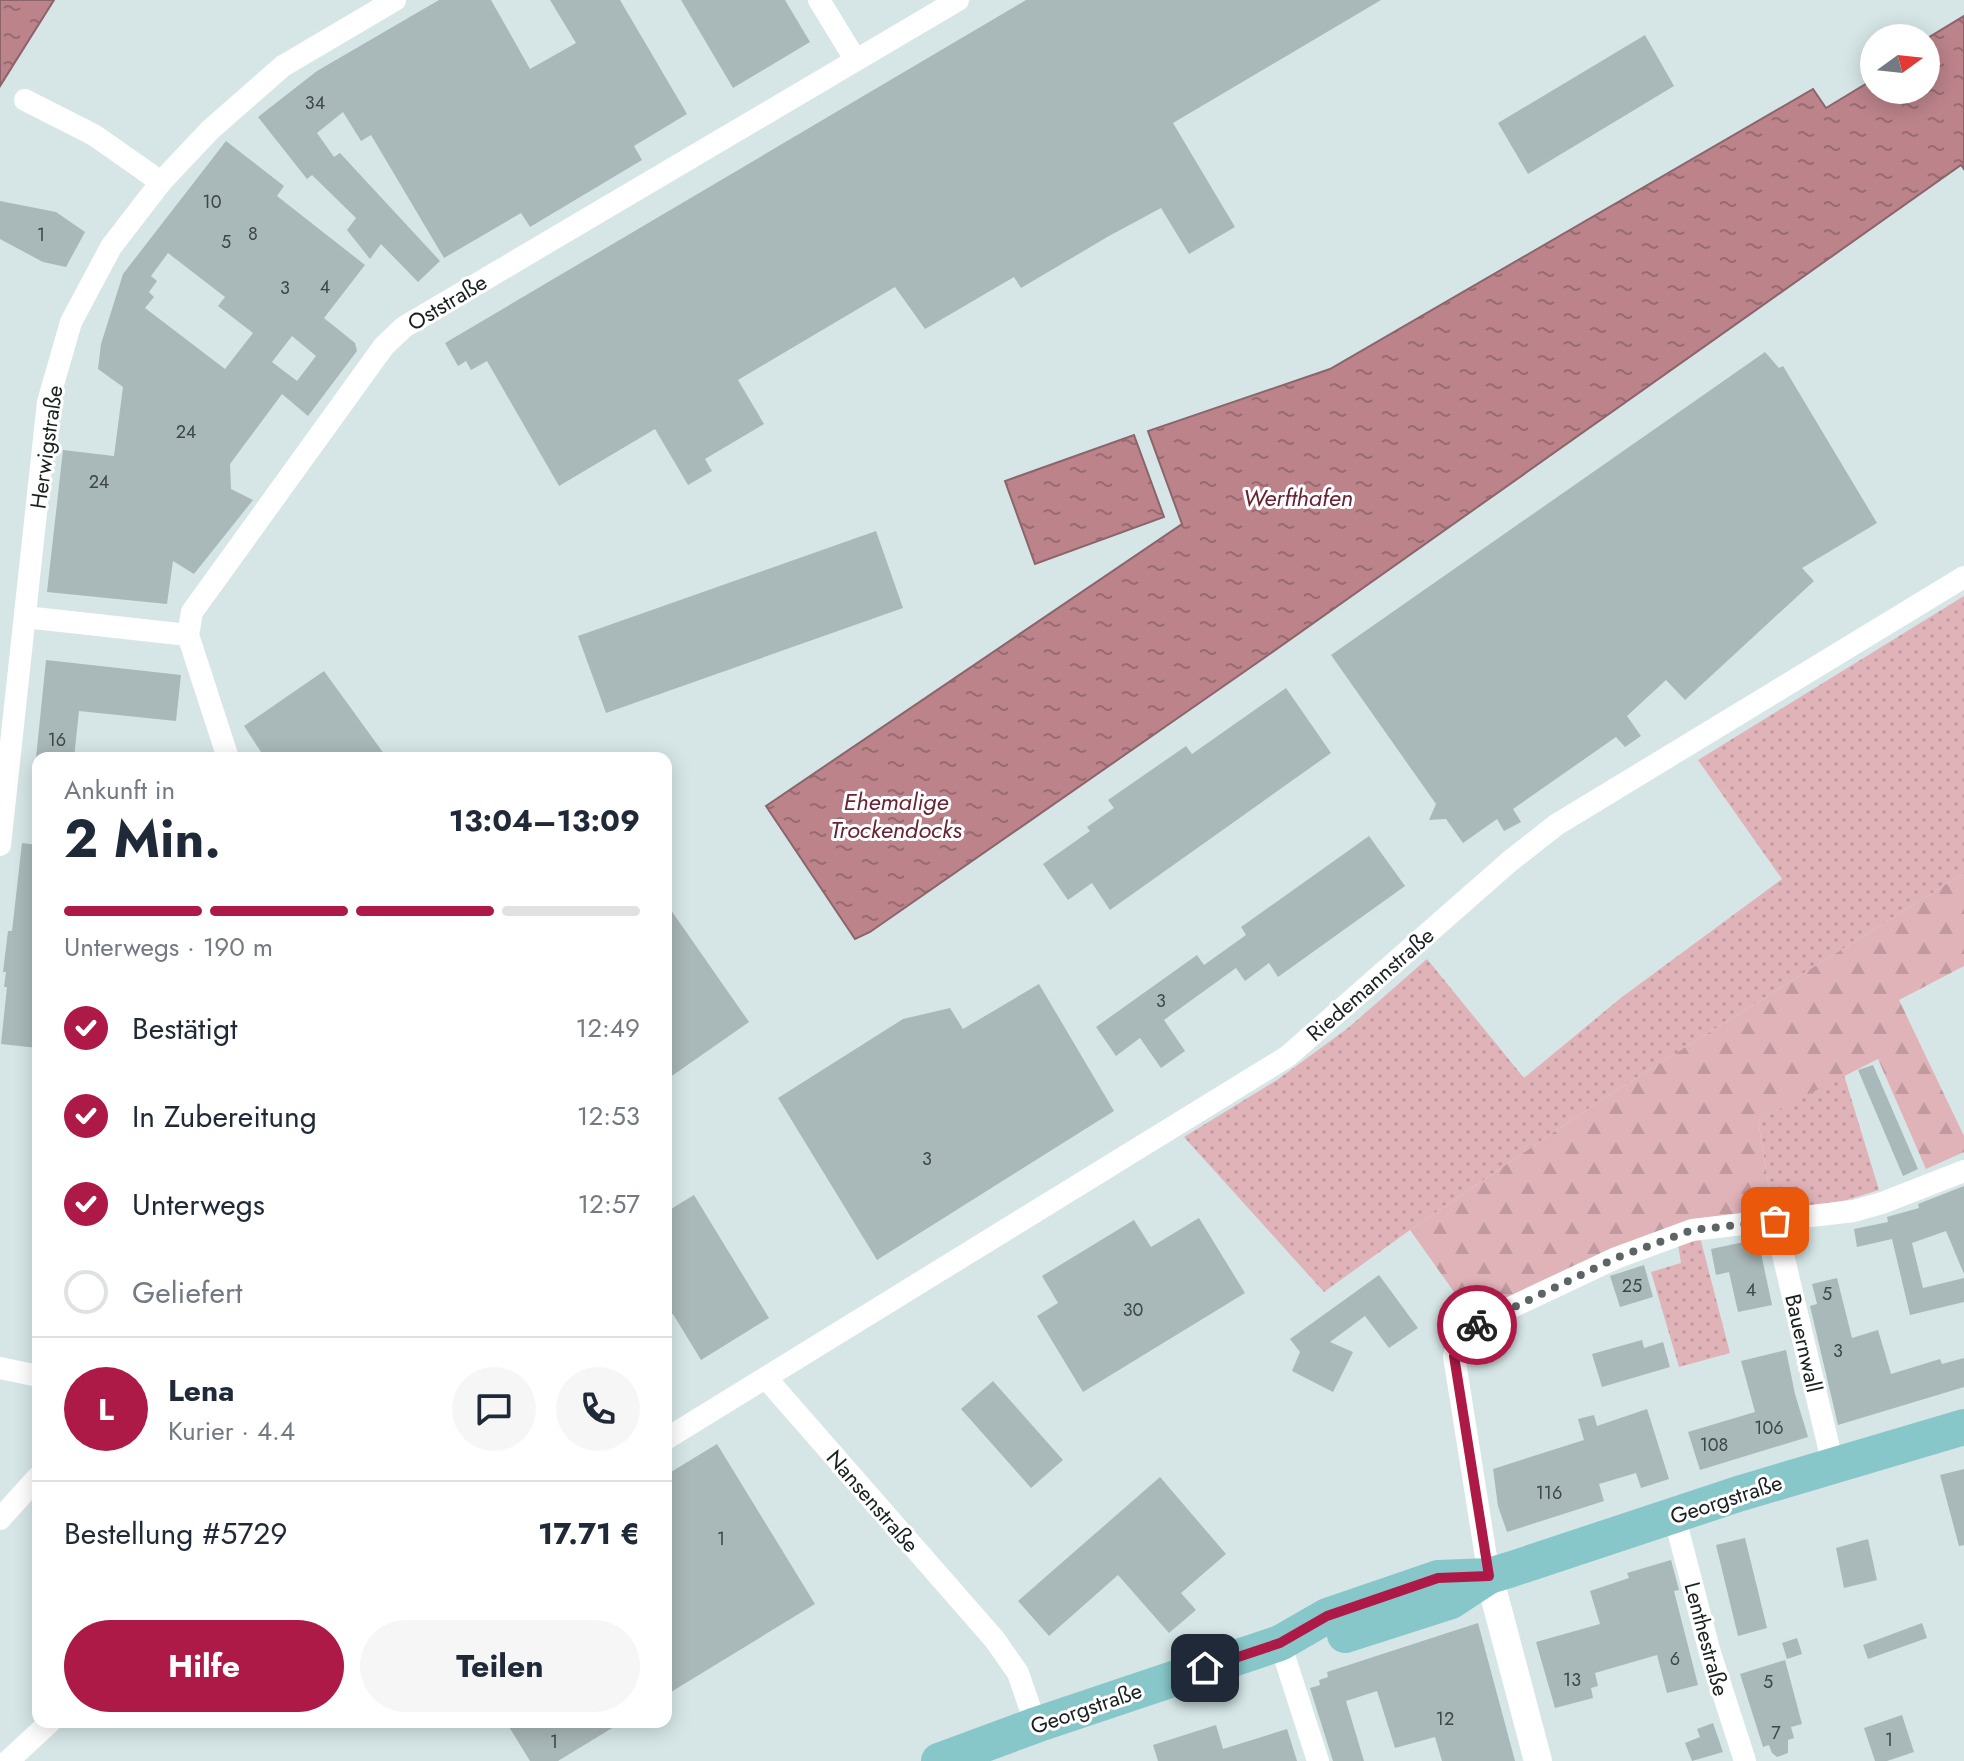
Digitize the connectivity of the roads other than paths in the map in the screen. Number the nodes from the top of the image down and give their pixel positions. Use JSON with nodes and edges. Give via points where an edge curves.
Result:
{"nodes":[{"id":1,"x":395,"y":0,"type":"edge"},
{"id":2,"x":819,"y":0,"type":"edge"},
{"id":3,"x":958,"y":0,"type":"edge"},
{"id":4,"x":855,"y":59,"type":"junction"},
{"id":5,"x":25,"y":100,"type":"dead end"},
{"id":6,"x":161,"y":182,"type":"junction"},
{"id":7,"x":1964,"y":577,"type":"edge"},
{"id":8,"x":25,"y":617,"type":"junction"},
{"id":9,"x":188,"y":635,"type":"junction"},
{"id":10,"x":226,"y":752,"type":"edge"},
{"id":11,"x":0,"y":845,"type":"edge"},
{"id":12,"x":1964,"y":1171,"type":"edge"},
{"id":13,"x":1775,"y":1221,"type":"junction"},
{"id":14,"x":0,"y":1368,"type":"edge"},
{"id":15,"x":32,"y":1375,"type":"edge"},
{"id":16,"x":766,"y":1378,"type":"junction"},
{"id":17,"x":1964,"y":1427,"type":"edge"},
{"id":18,"x":672,"y":1435,"type":"edge"},
{"id":19,"x":1833,"y":1465,"type":"junction"},
{"id":20,"x":32,"y":1484,"type":"edge"},
{"id":21,"x":1674,"y":1515,"type":"junction"},
{"id":22,"x":0,"y":1519,"type":"edge"},
{"id":23,"x":1489,"y":1576,"type":"junction"},
{"id":24,"x":1280,"y":1643,"type":"junction"},
{"id":25,"x":1036,"y":1725,"type":"junction"},
{"id":26,"x":44,"y":1728,"type":"edge"},
{"id":27,"x":8,"y":1761,"type":"edge"},
{"id":28,"x":939,"y":1761,"type":"edge"},
{"id":29,"x":1318,"y":1761,"type":"edge"},
{"id":30,"x":1538,"y":1761,"type":"edge"},
{"id":31,"x":1745,"y":1761,"type":"edge"}],
"edges":[{"from":1,"to":6,"type":"street","name":"Herwigstraße","via":[[275,72]]},
{"from":2,"to":4,"type":"street"},
{"from":3,"to":4,"type":"street","name":"Oststraße"},
{"from":4,"to":9,"type":"street","name":"Oststraße","via":[[404,327],[384,346],[192,612]]},
{"from":5,"to":6,"type":"street","via":[[94,135]]},
{"from":6,"to":8,"type":"street","name":"Herwigstraße","via":[[111,247],[71,322],[48,402]]},
{"from":7,"to":16,"type":"street","name":"Riedemannstraße","via":[[1556,825],[1288,1056]]},
{"from":8,"to":9,"type":"street"},
{"from":8,"to":11,"type":"street","name":"Herwigstraße"},
{"from":9,"to":10,"type":"street"},
{"from":12,"to":13,"type":"street","via":[[1854,1211]]},
{"from":13,"to":19,"type":"street","name":"Bauernwall"},
{"from":13,"to":23,"type":"street","via":[[1692,1230],[1616,1258],[1482,1321],[1458,1342],[1454,1356]]},
{"from":14,"to":15,"type":"street"},
{"from":16,"to":18,"type":"street"},
{"from":16,"to":25,"type":"street","name":"Nansenstraße","via":[[995,1640],[1018,1673]]},
{"from":17,"to":19,"type":"main road","name":"Georgstraße"},
{"from":19,"to":21,"type":"main road","name":"Georgstraße"},
{"from":20,"to":22,"type":"street"},
{"from":21,"to":23,"type":"main road","name":"Georgstraße"},
{"from":21,"to":31,"type":"street","name":"Lenthestraße"},
{"from":23,"to":24,"type":"main road","name":"Georgstraße","via":[[1438,1606],[1333,1639]]},
{"from":23,"to":30,"type":"street"},
{"from":24,"to":25,"type":"main road","name":"Georgstraße"},
{"from":24,"to":29,"type":"street"},
{"from":25,"to":28,"type":"main road","name":"Georgstraße"},
{"from":26,"to":27,"type":"street"}]}
